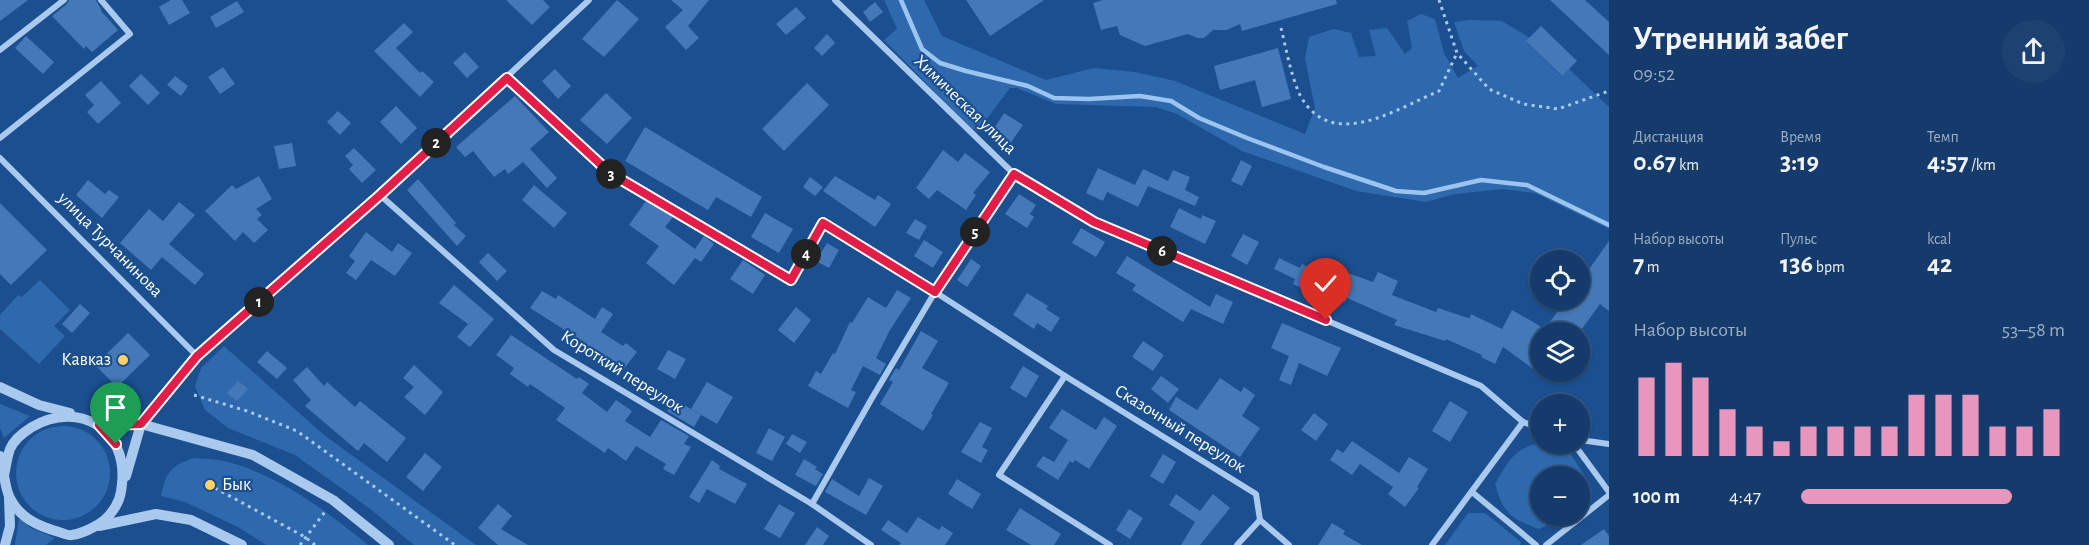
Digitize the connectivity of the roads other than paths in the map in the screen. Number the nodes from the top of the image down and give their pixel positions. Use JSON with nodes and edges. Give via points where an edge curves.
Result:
{"nodes":[{"id":1,"x":64,"y":0,"type":"edge"},
{"id":2,"x":101,"y":0,"type":"edge"},
{"id":3,"x":589,"y":0,"type":"edge"},
{"id":4,"x":834,"y":0,"type":"edge"},
{"id":5,"x":0,"y":50,"type":"edge"},
{"id":6,"x":507,"y":78,"type":"junction"},
{"id":7,"x":0,"y":138,"type":"edge"},
{"id":8,"x":0,"y":158,"type":"edge"},
{"id":9,"x":1014,"y":174,"type":"junction"},
{"id":10,"x":380,"y":195,"type":"junction"},
{"id":11,"x":935,"y":292,"type":"junction"},
{"id":12,"x":197,"y":356,"type":"junction"},
{"id":13,"x":1065,"y":376,"type":"junction"},
{"id":14,"x":0,"y":387,"type":"edge"},
{"id":15,"x":82,"y":417,"type":"junction"},
{"id":16,"x":1523,"y":422,"type":"junction"},
{"id":17,"x":141,"y":424,"type":"junction"},
{"id":18,"x":1530,"y":424,"type":"edge"},
{"id":19,"x":99,"y":425,"type":"junction"},
{"id":20,"x":1590,"y":441,"type":"edge"},
{"id":21,"x":1609,"y":444,"type":"edge"},
{"id":22,"x":1581,"y":454,"type":"edge"},
{"id":23,"x":0,"y":456,"type":"edge"},
{"id":24,"x":4,"y":475,"type":"junction"},
{"id":25,"x":1472,"y":492,"type":"junction"},
{"id":26,"x":1609,"y":494,"type":"edge"},
{"id":27,"x":121,"y":496,"type":"junction"},
{"id":28,"x":9,"y":497,"type":"junction"},
{"id":29,"x":812,"y":504,"type":"junction"},
{"id":30,"x":1260,"y":520,"type":"junction"},
{"id":31,"x":93,"y":527,"type":"junction"},
{"id":32,"x":71,"y":536,"type":"junction"},
{"id":33,"x":5,"y":545,"type":"edge"},
{"id":34,"x":60,"y":545,"type":"edge"},
{"id":35,"x":242,"y":545,"type":"edge"},
{"id":36,"x":389,"y":545,"type":"edge"},
{"id":37,"x":871,"y":545,"type":"edge"},
{"id":38,"x":1110,"y":545,"type":"edge"},
{"id":39,"x":1237,"y":545,"type":"edge"},
{"id":40,"x":1289,"y":545,"type":"edge"},
{"id":41,"x":1432,"y":545,"type":"edge"},
{"id":42,"x":1536,"y":545,"type":"edge"},
{"id":43,"x":1546,"y":545,"type":"edge"}],
"edges":[{"from":1,"to":5,"type":"street"},
{"from":2,"to":7,"type":"street","via":[[130,34]]},
{"from":3,"to":6,"type":"street"},
{"from":4,"to":9,"type":"street","name":"Химическая улица"},
{"from":6,"to":10,"type":"street"},
{"from":6,"to":11,"type":"street","name":"Сказочный переулок","via":[[610,173],[791,280],[823,223]]},
{"from":8,"to":12,"type":"street","name":"улица Турчанинова"},
{"from":9,"to":11,"type":"street"},
{"from":9,"to":16,"type":"street","name":"Химическая улица","via":[[1094,222],[1481,386]]},
{"from":10,"to":12,"type":"street"},
{"from":10,"to":29,"type":"street","name":"Короткий переулок","via":[[554,350]]},
{"from":11,"to":13,"type":"street","name":"Сказочный переулок"},
{"from":11,"to":29,"type":"street"},
{"from":12,"to":17,"type":"street"},
{"from":13,"to":30,"type":"street","name":"Сказочный переулок","via":[[1256,494]]},
{"from":13,"to":38,"type":"street","via":[[999,475]]},
{"from":14,"to":15,"type":"street","via":[[39,405]]},
{"from":15,"to":19,"type":"street"},
{"from":15,"to":24,"type":"street","via":[[44,420],[24,432],[10,447]]},
{"from":16,"to":18,"type":"street","name":"Химическая улица"},
{"from":16,"to":25,"type":"street"},
{"from":17,"to":19,"type":"street"},
{"from":17,"to":27,"type":"street"},
{"from":17,"to":36,"type":"street","via":[[253,455],[333,500]]},
{"from":19,"to":27,"type":"street","via":[[116,444],[122,460]]},
{"from":20,"to":21,"type":"street"},
{"from":22,"to":26,"type":"street"},
{"from":23,"to":24,"type":"street"},
{"from":24,"to":28,"type":"street"},
{"from":25,"to":41,"type":"street"},
{"from":25,"to":42,"type":"street"},
{"from":26,"to":43,"type":"street"},
{"from":27,"to":31,"type":"street","via":[[109,516]]},
{"from":28,"to":32,"type":"street","via":[[24,518]]},
{"from":28,"to":33,"type":"street","via":[[10,526]]},
{"from":29,"to":37,"type":"street","name":"Короткий переулок"},
{"from":30,"to":39,"type":"street"},
{"from":30,"to":40,"type":"street"},
{"from":31,"to":32,"type":"street"},
{"from":31,"to":35,"type":"street","via":[[156,514],[190,520]]},
{"from":32,"to":34,"type":"street"}]}
